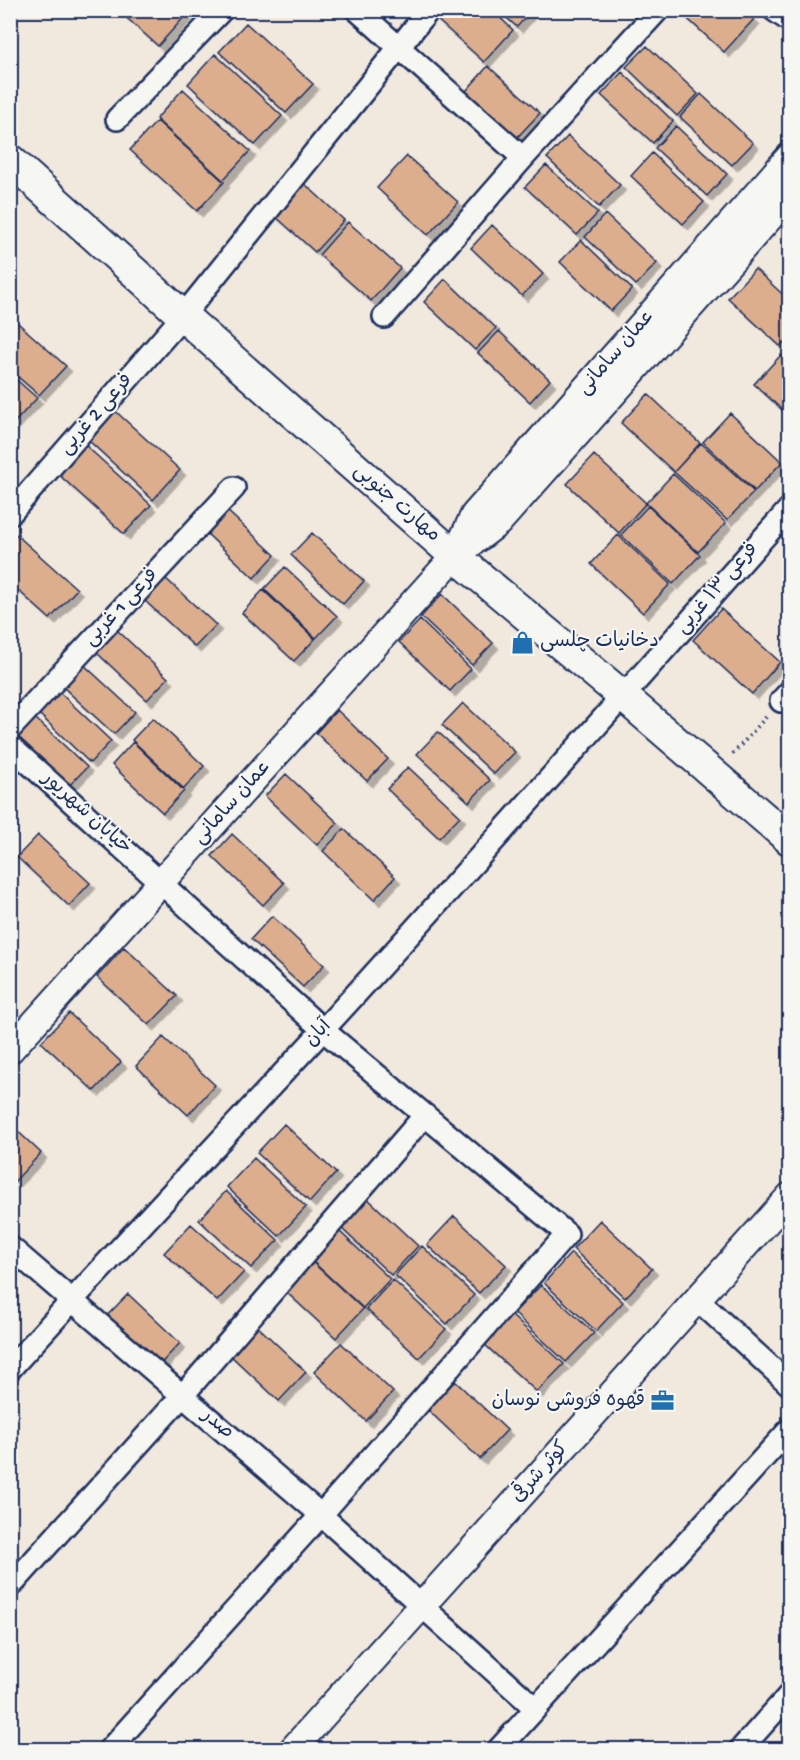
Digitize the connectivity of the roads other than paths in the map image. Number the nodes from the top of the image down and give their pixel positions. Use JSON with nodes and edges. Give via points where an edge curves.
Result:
{"nodes":[{"id":1,"x":222,"y":10,"type":"edge"},
{"id":2,"x":357,"y":10,"type":"edge"},
{"id":3,"x":429,"y":10,"type":"edge"},
{"id":4,"x":658,"y":10,"type":"edge"},
{"id":5,"x":774,"y":10,"type":"edge"},
{"id":6,"x":789,"y":21,"type":"edge"},
{"id":7,"x":398,"y":46,"type":"junction"},
{"id":8,"x":117,"y":119,"type":"dead end"},
{"id":9,"x":789,"y":156,"type":"edge"},
{"id":10,"x":523,"y":158,"type":"junction"},
{"id":11,"x":10,"y":160,"type":"edge"},
{"id":12,"x":789,"y":195,"type":"edge"},
{"id":13,"x":183,"y":316,"type":"junction"},
{"id":14,"x":384,"y":317,"type":"dead end"},
{"id":15,"x":234,"y":488,"type":"dead end"},
{"id":16,"x":789,"y":508,"type":"edge"},
{"id":17,"x":10,"y":514,"type":"edge"},
{"id":18,"x":455,"y":556,"type":"junction"},
{"id":19,"x":624,"y":697,"type":"junction"},
{"id":20,"x":10,"y":729,"type":"edge"},
{"id":21,"x":10,"y":746,"type":"edge"},
{"id":22,"x":789,"y":840,"type":"edge"},
{"id":23,"x":161,"y":883,"type":"junction"},
{"id":24,"x":322,"y":1030,"type":"junction"},
{"id":25,"x":10,"y":1050,"type":"edge"},
{"id":26,"x":425,"y":1115,"type":"junction"},
{"id":27,"x":789,"y":1196,"type":"edge"},
{"id":28,"x":10,"y":1247,"type":"edge"},
{"id":29,"x":72,"y":1299,"type":"junction"},
{"id":30,"x":697,"y":1299,"type":"junction"},
{"id":31,"x":10,"y":1369,"type":"edge"},
{"id":32,"x":789,"y":1385,"type":"edge"},
{"id":33,"x":183,"y":1395,"type":"junction"},
{"id":34,"x":789,"y":1429,"type":"edge"},
{"id":35,"x":321,"y":1515,"type":"junction"},
{"id":36,"x":10,"y":1587,"type":"edge"},
{"id":37,"x":421,"y":1606,"type":"junction"},
{"id":38,"x":789,"y":1694,"type":"edge"},
{"id":39,"x":535,"y":1708,"type":"junction"},
{"id":40,"x":109,"y":1749,"type":"edge"},
{"id":41,"x":292,"y":1749,"type":"edge"},
{"id":42,"x":498,"y":1749,"type":"edge"},
{"id":43,"x":740,"y":1749,"type":"edge"}],
"edges":[{"from":1,"to":8,"type":"street"},
{"from":2,"to":7,"type":"street"},
{"from":3,"to":7,"type":"street","name":"فرعی 2 غربی"},
{"from":4,"to":10,"type":"street"},
{"from":5,"to":6,"type":"street"},
{"from":7,"to":10,"type":"street"},
{"from":7,"to":13,"type":"street","name":"فرعی 2 غربی"},
{"from":9,"to":18,"type":"street","name":"عمان سامانی","via":[[474,515]]},
{"from":10,"to":14,"type":"street"},
{"from":11,"to":13,"type":"main road","name":"مهارت جنوبی"},
{"from":12,"to":18,"type":"street","name":"عمان سامانی","via":[[498,523]]},
{"from":13,"to":17,"type":"street","name":"فرعی 2 غربی"},
{"from":13,"to":18,"type":"main road","name":"مهارت جنوبی"},
{"from":15,"to":20,"type":"street","name":"فرعی 1 غربی"},
{"from":16,"to":19,"type":"street","name":"فرعی ۱۳ غربی"},
{"from":18,"to":19,"type":"main road","name":"مهارت جنوبی"},
{"from":18,"to":23,"type":"street","name":"عمان سامانی"},
{"from":19,"to":22,"type":"main road","name":"مهارت جنوبی"},
{"from":19,"to":24,"type":"street","name":"آبان"},
{"from":21,"to":23,"type":"street","name":"خیابان شهریور"},
{"from":23,"to":24,"type":"street","name":"خیابان شهریور"},
{"from":23,"to":25,"type":"street","name":"عمان سامانی"},
{"from":24,"to":26,"type":"street","name":"خیابان شهریور"},
{"from":24,"to":29,"type":"street","name":"آبان"},
{"from":26,"to":33,"type":"street"},
{"from":26,"to":35,"type":"street","name":"خیابان شهریور","via":[[567,1234]]},
{"from":27,"to":30,"type":"street","name":"کوثر شرقی"},
{"from":28,"to":29,"type":"street","name":"صدر"},
{"from":29,"to":31,"type":"street","name":"آبان"},
{"from":29,"to":33,"type":"street","name":"صدر"},
{"from":30,"to":32,"type":"street"},
{"from":30,"to":37,"type":"street","name":"کوثر شرقی"},
{"from":33,"to":35,"type":"street","name":"صدر"},
{"from":33,"to":36,"type":"street"},
{"from":34,"to":39,"type":"street"},
{"from":35,"to":37,"type":"street","name":"صدر"},
{"from":35,"to":40,"type":"street"},
{"from":37,"to":39,"type":"street","name":"صدر"},
{"from":37,"to":41,"type":"street","name":"کوثر شرقی"},
{"from":38,"to":43,"type":"street"},
{"from":39,"to":42,"type":"street"}]}
